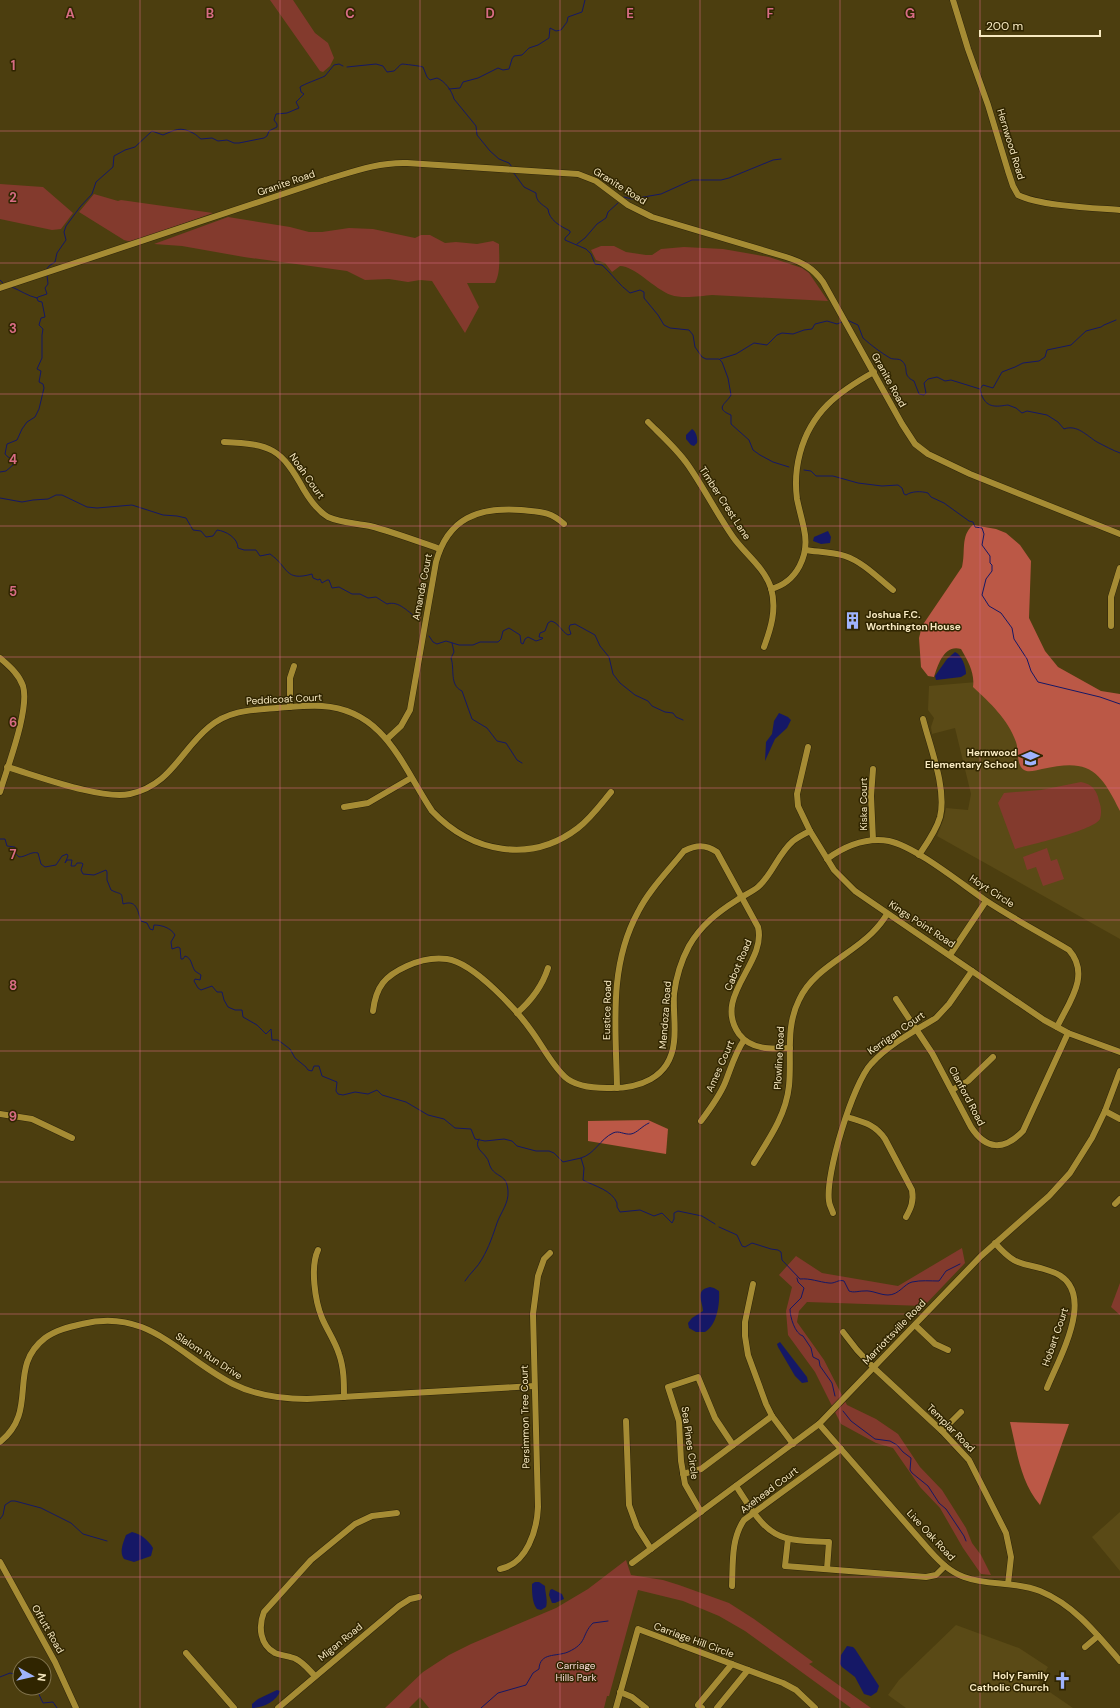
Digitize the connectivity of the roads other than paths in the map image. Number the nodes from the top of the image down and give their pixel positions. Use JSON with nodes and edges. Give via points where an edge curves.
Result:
{"nodes":[{"id":1,"x":953,"y":0,"type":"edge"},
{"id":2,"x":1120,"y":210,"type":"edge"},
{"id":3,"x":0,"y":288,"type":"edge"},
{"id":4,"x":874,"y":372,"type":"junction"},
{"id":5,"x":648,"y":422,"type":"dead end"},
{"id":6,"x":224,"y":442,"type":"dead end"},
{"id":7,"x":564,"y":524,"type":"dead end"},
{"id":8,"x":1120,"y":534,"type":"edge"},
{"id":9,"x":440,"y":549,"type":"junction"},
{"id":10,"x":805,"y":550,"type":"junction"},
{"id":11,"x":1120,"y":568,"type":"edge"},
{"id":12,"x":771,"y":589,"type":"junction"},
{"id":13,"x":893,"y":590,"type":"dead end"},
{"id":14,"x":1111,"y":626,"type":"dead end"},
{"id":15,"x":764,"y":647,"type":"dead end"},
{"id":16,"x":0,"y":658,"type":"edge"},
{"id":17,"x":294,"y":666,"type":"dead end"},
{"id":18,"x":290,"y":707,"type":"junction"},
{"id":19,"x":923,"y":719,"type":"dead end"},
{"id":20,"x":387,"y":739,"type":"junction"},
{"id":21,"x":808,"y":747,"type":"dead end"},
{"id":22,"x":8,"y":767,"type":"junction"},
{"id":23,"x":873,"y":769,"type":"dead end"},
{"id":24,"x":411,"y":778,"type":"junction"},
{"id":25,"x":0,"y":792,"type":"edge"},
{"id":26,"x":611,"y":792,"type":"dead end"},
{"id":27,"x":344,"y":807,"type":"dead end"},
{"id":28,"x":810,"y":831,"type":"junction"},
{"id":29,"x":873,"y":840,"type":"junction"},
{"id":30,"x":919,"y":855,"type":"junction"},
{"id":31,"x":826,"y":859,"type":"junction"},
{"id":32,"x":665,"y":874,"type":"joint"},
{"id":33,"x":742,"y":896,"type":"junction"},
{"id":34,"x":986,"y":901,"type":"junction"},
{"id":35,"x":887,"y":914,"type":"junction"},
{"id":36,"x":950,"y":955,"type":"junction"},
{"id":37,"x":548,"y":968,"type":"dead end"},
{"id":38,"x":972,"y":971,"type":"junction"},
{"id":39,"x":896,"y":999,"type":"dead end"},
{"id":40,"x":373,"y":1011,"type":"dead end"},
{"id":41,"x":517,"y":1013,"type":"junction"},
{"id":42,"x":1057,"y":1027,"type":"junction"},
{"id":43,"x":917,"y":1030,"type":"junction"},
{"id":44,"x":1068,"y":1033,"type":"junction"},
{"id":45,"x":744,"y":1040,"type":"junction"},
{"id":46,"x":790,"y":1048,"type":"junction"},
{"id":47,"x":1120,"y":1052,"type":"edge"},
{"id":48,"x":993,"y":1056,"type":"dead end"},
{"id":49,"x":1120,"y":1071,"type":"edge"},
{"id":50,"x":617,"y":1088,"type":"junction"},
{"id":51,"x":952,"y":1090,"type":"junction"},
{"id":52,"x":1105,"y":1111,"type":"junction"},
{"id":53,"x":0,"y":1114,"type":"edge"},
{"id":54,"x":847,"y":1117,"type":"junction"},
{"id":55,"x":1120,"y":1119,"type":"edge"},
{"id":56,"x":701,"y":1121,"type":"dead end"},
{"id":57,"x":72,"y":1138,"type":"dead end"},
{"id":58,"x":754,"y":1163,"type":"dead end"},
{"id":59,"x":833,"y":1212,"type":"dead end"},
{"id":60,"x":906,"y":1217,"type":"dead end"},
{"id":61,"x":995,"y":1243,"type":"junction"},
{"id":62,"x":318,"y":1250,"type":"dead end"},
{"id":63,"x":550,"y":1253,"type":"dead end"},
{"id":64,"x":753,"y":1284,"type":"dead end"},
{"id":65,"x":915,"y":1325,"type":"junction"},
{"id":66,"x":843,"y":1332,"type":"dead end"},
{"id":67,"x":948,"y":1350,"type":"dead end"},
{"id":68,"x":874,"y":1368,"type":"junction"},
{"id":69,"x":534,"y":1386,"type":"junction"},
{"id":70,"x":1047,"y":1388,"type":"dead end"},
{"id":71,"x":344,"y":1397,"type":"junction"},
{"id":72,"x":961,"y":1412,"type":"dead end"},
{"id":73,"x":772,"y":1416,"type":"junction"},
{"id":74,"x":626,"y":1421,"type":"dead end"},
{"id":75,"x":819,"y":1424,"type":"junction"},
{"id":76,"x":942,"y":1431,"type":"junction"},
{"id":77,"x":0,"y":1442,"type":"edge"},
{"id":78,"x":793,"y":1444,"type":"junction"},
{"id":79,"x":733,"y":1445,"type":"junction"},
{"id":80,"x":841,"y":1449,"type":"junction"},
{"id":81,"x":683,"y":1474,"type":"junction"},
{"id":82,"x":736,"y":1486,"type":"junction"},
{"id":83,"x":701,"y":1512,"type":"junction"},
{"id":84,"x":396,"y":1513,"type":"dead end"},
{"id":85,"x":755,"y":1513,"type":"junction"},
{"id":86,"x":788,"y":1539,"type":"junction"},
{"id":87,"x":651,"y":1549,"type":"junction"},
{"id":88,"x":0,"y":1562,"type":"edge"},
{"id":89,"x":632,"y":1563,"type":"dead end"},
{"id":90,"x":945,"y":1566,"type":"junction"},
{"id":91,"x":500,"y":1569,"type":"dead end"},
{"id":92,"x":827,"y":1569,"type":"junction"},
{"id":93,"x":1008,"y":1584,"type":"junction"},
{"id":94,"x":732,"y":1586,"type":"dead end"},
{"id":95,"x":419,"y":1598,"type":"dead end"},
{"id":96,"x":1098,"y":1636,"type":"junction"},
{"id":97,"x":1085,"y":1646,"type":"dead end"},
{"id":98,"x":186,"y":1653,"type":"dead end"},
{"id":99,"x":1120,"y":1661,"type":"edge"},
{"id":100,"x":732,"y":1664,"type":"junction"},
{"id":101,"x":748,"y":1670,"type":"junction"},
{"id":102,"x":315,"y":1676,"type":"junction"},
{"id":103,"x":620,"y":1692,"type":"junction"},
{"id":104,"x":76,"y":1708,"type":"edge"},
{"id":105,"x":234,"y":1708,"type":"edge"},
{"id":106,"x":278,"y":1708,"type":"edge"},
{"id":107,"x":616,"y":1708,"type":"edge"},
{"id":108,"x":646,"y":1708,"type":"edge"},
{"id":109,"x":702,"y":1708,"type":"edge"},
{"id":110,"x":716,"y":1708,"type":"edge"},
{"id":111,"x":815,"y":1708,"type":"edge"}],
"edges":[{"from":1,"to":2,"type":"street","name":"Hernwood Road","via":[[1018,195],[1053,203]]},
{"from":3,"to":4,"type":"street","name":"Granite Road","via":[[375,165],[395,163],[578,174],[596,182],[628,206],[646,214],[806,264],[823,282]]},
{"from":4,"to":8,"type":"street","name":"Granite Road","via":[[909,436],[925,452],[970,474]]},
{"from":4,"to":10,"type":"street","via":[[849,386],[832,400],[817,417],[804,441],[796,485]]},
{"from":5,"to":12,"type":"street","name":"Timber Crest Lane","via":[[687,463],[733,538],[764,573]]},
{"from":6,"to":9,"type":"street","name":"Noah Court","via":[[263,446],[280,455],[293,470],[311,502],[338,521],[370,526]]},
{"from":7,"to":9,"type":"street","name":"Amanda Court","via":[[554,515],[544,512],[489,510],[456,525]]},
{"from":9,"to":20,"type":"street","name":"Amanda Court","via":[[410,710],[401,726]]},
{"from":10,"to":12,"type":"street","via":[[801,564],[792,577]]},
{"from":10,"to":13,"type":"street","via":[[848,557]]},
{"from":11,"to":14,"type":"street","via":[[1111,597]]},
{"from":12,"to":15,"type":"street","name":"Timber Crest Lane","via":[[774,616]]},
{"from":16,"to":22,"type":"street","via":[[17,674],[25,695]]},
{"from":17,"to":18,"type":"street","via":[[290,678]]},
{"from":18,"to":20,"type":"street","name":"Peddicoat Court","via":[[323,706],[344,710],[363,719]]},
{"from":18,"to":22,"type":"street","name":"Peddicoat Court","via":[[244,710],[222,718],[203,732],[164,778],[130,794],[100,793]]},
{"from":19,"to":30,"type":"street","via":[[941,786],[942,807],[933,834]]},
{"from":20,"to":24,"type":"street","name":"Peddicoat Court"},
{"from":21,"to":28,"type":"street","name":"Kings Point Road","via":[[797,801]]},
{"from":22,"to":25,"type":"street"},
{"from":23,"to":29,"type":"street","name":"Kiska Court","via":[[870,796]]},
{"from":24,"to":26,"type":"street","name":"Peddicoat Court","via":[[432,811],[452,829],[474,842],[500,849],[537,847],[558,840],[579,828]]},
{"from":24,"to":27,"type":"street","via":[[368,803]]},
{"from":28,"to":31,"type":"street","name":"Kings Point Road"},
{"from":28,"to":33,"type":"street","name":"Mendoza Road","via":[[791,842],[765,880]]},
{"from":29,"to":30,"type":"street","name":"Hoyt Circle","via":[[894,843]]},
{"from":29,"to":31,"type":"street","name":"Hoyt Circle","via":[[848,845]]},
{"from":30,"to":34,"type":"street","name":"Hoyt Circle"},
{"from":31,"to":35,"type":"street","name":"Kings Point Road","via":[[855,891]]},
{"from":32,"to":33,"type":"street","name":"Cabot Road","via":[[684,852],[695,847],[708,846],[721,858]]},
{"from":32,"to":50,"type":"street","name":"Eustice Road","via":[[638,912],[628,933],[619,966],[615,1001]]},
{"from":33,"to":45,"type":"street","name":"Cabot Road","via":[[755,918],[760,933],[758,949],[738,985],[733,1003],[733,1021]]},
{"from":33,"to":50,"type":"street","name":"Mendoza Road","via":[[709,920],[698,932],[685,955],[674,994],[673,1050],[665,1066],[648,1081],[631,1087]]},
{"from":34,"to":36,"type":"street"},
{"from":34,"to":42,"type":"street","name":"Hoyt Circle","via":[[1069,950],[1076,957],[1079,972],[1076,988]]},
{"from":35,"to":36,"type":"street","name":"Kings Point Road"},
{"from":35,"to":46,"type":"street","name":"Plowline Road","via":[[872,934],[817,976],[807,987],[793,1015],[789,1033]]},
{"from":36,"to":38,"type":"street","name":"Kings Point Road"},
{"from":37,"to":41,"type":"street","via":[[536,994]]},
{"from":38,"to":42,"type":"street","name":"Kings Point Road"},
{"from":38,"to":43,"type":"street","name":"Kerrigan Court","via":[[943,1011]]},
{"from":39,"to":43,"type":"street","name":"Clanford Road"},
{"from":40,"to":41,"type":"street","name":"Mendoza Road","via":[[375,998],[389,975],[425,959],[441,958],[464,965]]},
{"from":41,"to":50,"type":"street","name":"Mendoza Road","via":[[558,1070],[569,1080],[595,1087]]},
{"from":42,"to":44,"type":"street","name":"Kings Point Road"},
{"from":43,"to":51,"type":"street","name":"Clanford Road"},
{"from":43,"to":54,"type":"street","name":"Kerrigan Court","via":[[880,1055],[865,1071],[853,1096]]},
{"from":44,"to":47,"type":"street","name":"Kings Point Road"},
{"from":44,"to":51,"type":"street","name":"Clanford Road","via":[[1023,1131],[1008,1143],[991,1145],[977,1137]]},
{"from":45,"to":46,"type":"street","via":[[764,1049]]},
{"from":45,"to":56,"type":"street","name":"Ames Court","via":[[736,1051],[718,1097]]},
{"from":46,"to":58,"type":"street","name":"Plowline Road","via":[[789,1088],[783,1112]]},
{"from":48,"to":51,"type":"street","via":[[968,1081]]},
{"from":49,"to":52,"type":"street","name":"Marriottsville Road"},
{"from":52,"to":55,"type":"street"},
{"from":52,"to":61,"type":"street","name":"Marriottsville Road","via":[[1085,1150],[1063,1181],[1041,1204]]},
{"from":53,"to":57,"type":"street","via":[[32,1119]]},
{"from":54,"to":59,"type":"street","name":"Kerrigan Court","via":[[829,1180],[828,1201]]},
{"from":54,"to":60,"type":"street","via":[[870,1124],[885,1139],[912,1190],[912,1205]]},
{"from":61,"to":65,"type":"street","name":"Marriottsville Road"},
{"from":61,"to":70,"type":"street","name":"Hobart Court","via":[[1018,1263],[1050,1270],[1061,1276],[1073,1292],[1076,1306],[1074,1319]]},
{"from":62,"to":71,"type":"street","via":[[314,1267],[317,1301],[340,1355]]},
{"from":63,"to":69,"type":"street","name":"Persimmon Tree Court","via":[[541,1266],[534,1302]]},
{"from":64,"to":73,"type":"street","via":[[745,1322],[746,1346]]},
{"from":65,"to":67,"type":"street","via":[[935,1344]]},
{"from":65,"to":68,"type":"street","name":"Marriottsville Road"},
{"from":66,"to":68,"type":"street","name":"Templar Road"},
{"from":68,"to":75,"type":"street","name":"Marriottsville Road"},
{"from":68,"to":76,"type":"street","name":"Templar Road"},
{"from":69,"to":71,"type":"street","name":"Slalom Run Drive"},
{"from":69,"to":91,"type":"street","name":"Persimmon Tree Court","via":[[538,1507],[536,1524],[524,1552],[511,1565]]},
{"from":71,"to":77,"type":"street","name":"Slalom Run Drive","via":[[292,1399],[255,1393],[223,1379],[150,1330],[120,1320],[98,1320],[55,1332],[34,1349],[25,1370],[19,1418],[10,1433]]},
{"from":72,"to":76,"type":"street"},
{"from":73,"to":78,"type":"street"},
{"from":73,"to":79,"type":"street"},
{"from":74,"to":87,"type":"street","via":[[629,1505],[637,1526]]},
{"from":75,"to":78,"type":"street","name":"Marriottsville Road"},
{"from":75,"to":80,"type":"street","name":"Live Oak Road"},
{"from":76,"to":93,"type":"street","name":"Templar Road","via":[[969,1460],[1006,1534],[1011,1557]]},
{"from":78,"to":82,"type":"street","name":"Marriottsville Road"},
{"from":79,"to":81,"type":"street","via":[[701,1469]]},
{"from":79,"to":81,"type":"street","name":"Sea Pines Circle","via":[[715,1418],[698,1377],[668,1387],[679,1421]]},
{"from":80,"to":85,"type":"street","name":"Axehead Court"},
{"from":80,"to":90,"type":"street","name":"Live Oak Road"},
{"from":81,"to":83,"type":"street","name":"Sea Pines Circle","via":[[690,1495]]},
{"from":82,"to":83,"type":"street","name":"Marriottsville Road"},
{"from":82,"to":85,"type":"street"},
{"from":83,"to":87,"type":"street","name":"Marriottsville Road"},
{"from":84,"to":102,"type":"street","via":[[360,1520],[311,1560],[264,1612],[261,1632],[267,1646],[275,1653],[301,1662]]},
{"from":85,"to":86,"type":"street","via":[[774,1534]]},
{"from":85,"to":94,"type":"street","name":"Axehead Court","via":[[744,1520],[738,1530]]},
{"from":86,"to":92,"type":"street","via":[[829,1542]]},
{"from":86,"to":92,"type":"street","via":[[786,1566]]},
{"from":87,"to":89,"type":"street","name":"Marriottsville Road"},
{"from":88,"to":104,"type":"street","name":"Offutt Road","via":[[55,1662]]},
{"from":90,"to":92,"type":"street","via":[[936,1575],[926,1578]]},
{"from":90,"to":93,"type":"street","name":"Live Oak Road","via":[[969,1579]]},
{"from":93,"to":96,"type":"street","name":"Live Oak Road","via":[[1029,1587],[1059,1601],[1078,1614]]},
{"from":95,"to":102,"type":"street","name":"Migan Road","via":[[410,1599],[399,1606]]},
{"from":96,"to":97,"type":"street"},
{"from":96,"to":99,"type":"street","name":"Live Oak Road"},
{"from":98,"to":105,"type":"street"},
{"from":100,"to":101,"type":"street","name":"Carriage Hill Circle"},
{"from":100,"to":103,"type":"street","name":"Carriage Hill Circle","via":[[638,1629]]},
{"from":100,"to":109,"type":"street","via":[[698,1705]]},
{"from":101,"to":110,"type":"street"},
{"from":101,"to":111,"type":"street","name":"Carriage Hill Circle","via":[[790,1686]]},
{"from":102,"to":106,"type":"street","name":"Migan Road"},
{"from":103,"to":107,"type":"street","name":"Carriage Hill Circle"},
{"from":103,"to":108,"type":"street","via":[[632,1697]]}]}
